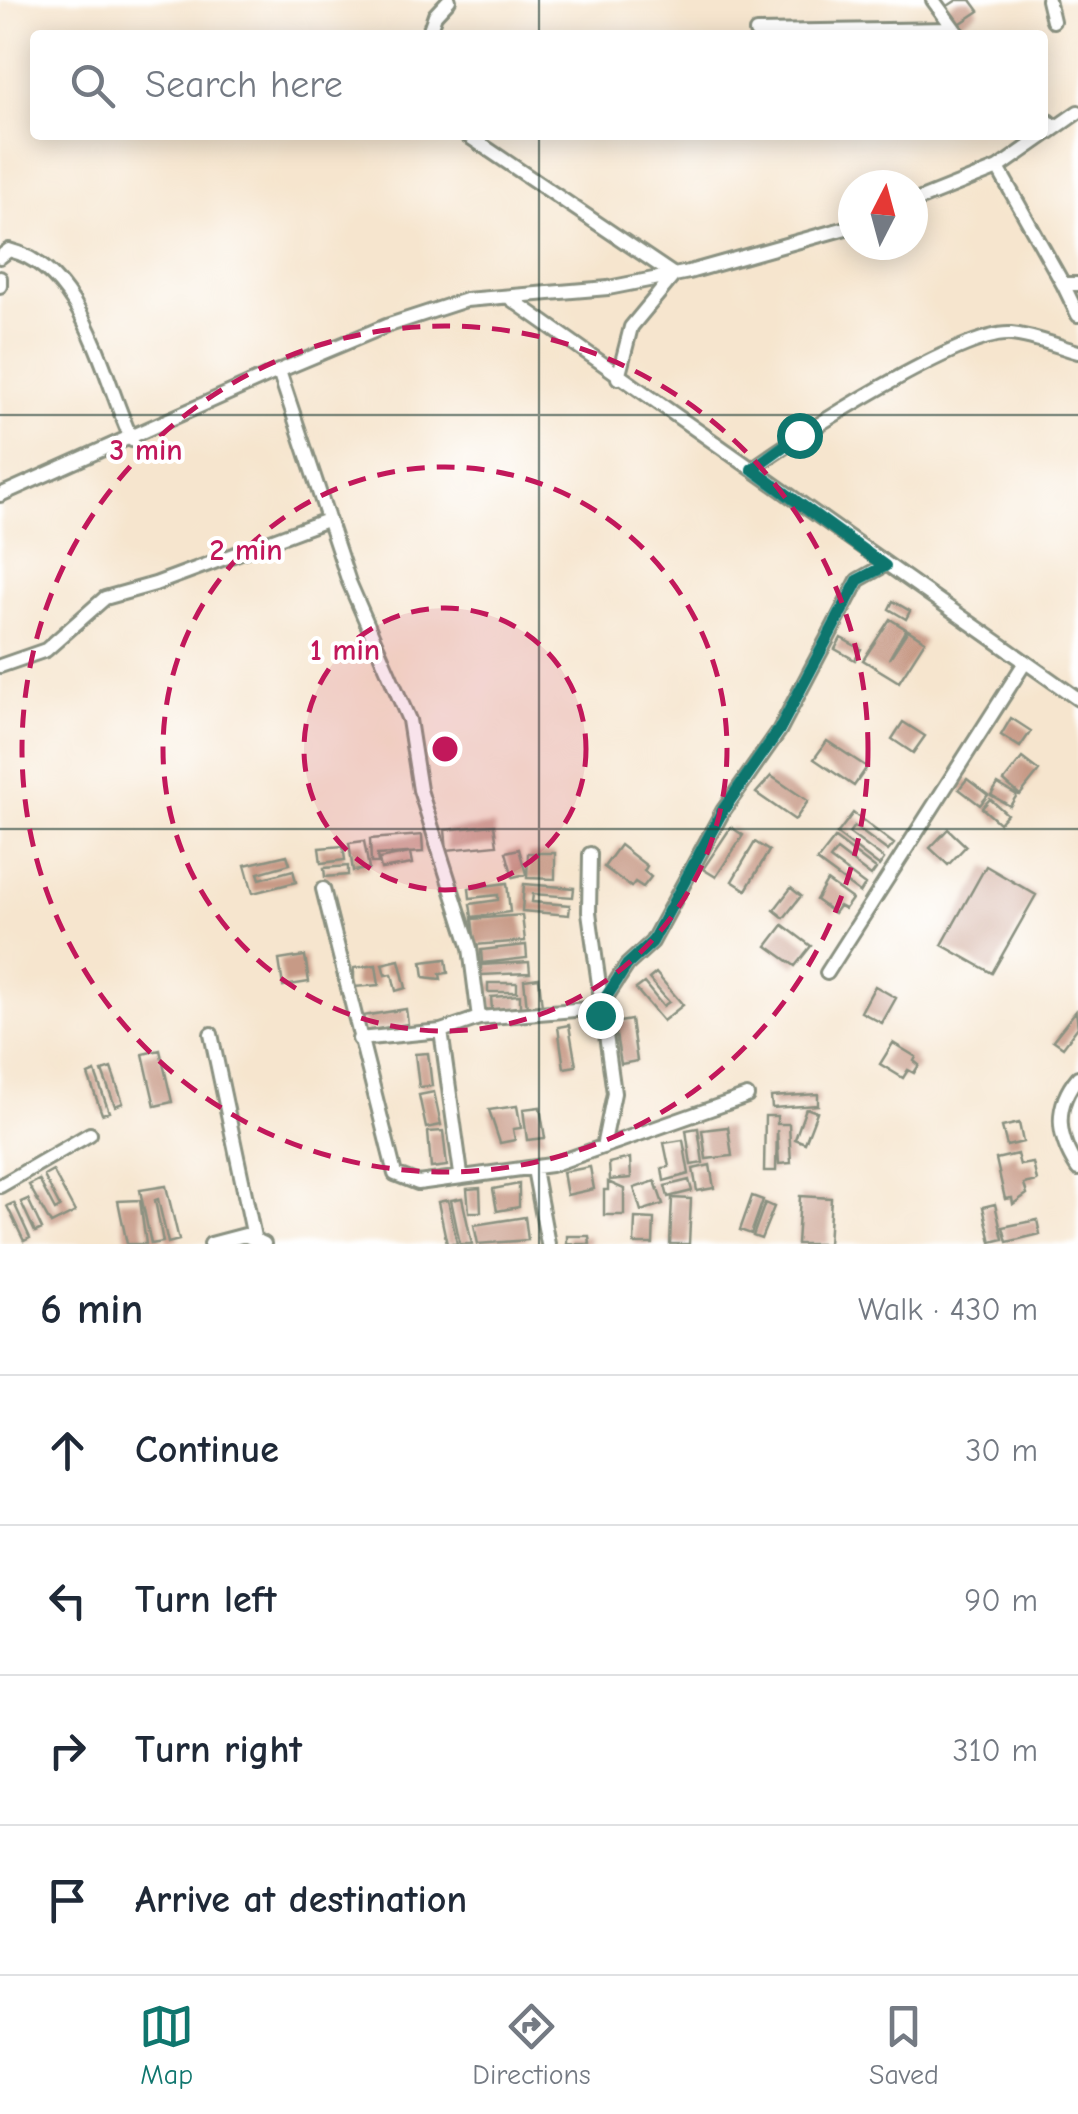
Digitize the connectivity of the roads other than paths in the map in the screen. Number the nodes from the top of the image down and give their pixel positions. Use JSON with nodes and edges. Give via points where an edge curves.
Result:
{"nodes":[{"id":1,"x":449,"y":0,"type":"edge"},
{"id":2,"x":932,"y":0,"type":"edge"},
{"id":3,"x":1048,"y":0,"type":"edge"},
{"id":4,"x":1053,"y":21,"type":"dead end"},
{"id":5,"x":430,"y":30,"type":"edge"},
{"id":6,"x":954,"y":30,"type":"edge"},
{"id":7,"x":1078,"y":112,"type":"edge"},
{"id":8,"x":1048,"y":121,"type":"edge"},
{"id":9,"x":1056,"y":127,"type":"junction"},
{"id":10,"x":1048,"y":133,"type":"edge"},
{"id":11,"x":474,"y":140,"type":"edge"},
{"id":12,"x":1038,"y":140,"type":"edge"},
{"id":13,"x":998,"y":168,"type":"junction"},
{"id":14,"x":928,"y":196,"type":"edge"},
{"id":15,"x":838,"y":230,"type":"edge"},
{"id":16,"x":0,"y":257,"type":"edge"},
{"id":17,"x":674,"y":275,"type":"junction"},
{"id":18,"x":0,"y":278,"type":"edge"},
{"id":19,"x":1063,"y":284,"type":"junction"},
{"id":20,"x":1078,"y":284,"type":"edge"},
{"id":21,"x":0,"y":286,"type":"edge"},
{"id":22,"x":511,"y":299,"type":"junction"},
{"id":23,"x":1078,"y":315,"type":"edge"},
{"id":24,"x":1078,"y":352,"type":"edge"},
{"id":25,"x":279,"y":371,"type":"junction"},
{"id":26,"x":618,"y":378,"type":"junction"},
{"id":27,"x":132,"y":440,"type":"junction"},
{"id":28,"x":752,"y":469,"type":"junction"},
{"id":29,"x":2,"y":490,"type":"edge"},
{"id":30,"x":327,"y":520,"type":"junction"},
{"id":31,"x":885,"y":566,"type":"junction"},
{"id":32,"x":1024,"y":664,"type":"junction"},
{"id":33,"x":0,"y":666,"type":"edge"},
{"id":34,"x":1078,"y":699,"type":"edge"},
{"id":35,"x":590,"y":854,"type":"dead end"},
{"id":36,"x":322,"y":889,"type":"dead end"},
{"id":37,"x":827,"y":973,"type":"dead end"},
{"id":38,"x":599,"y":1008,"type":"junction"},
{"id":39,"x":479,"y":1018,"type":"junction"},
{"id":40,"x":441,"y":1031,"type":"junction"},
{"id":41,"x":211,"y":1034,"type":"dead end"},
{"id":42,"x":359,"y":1039,"type":"junction"},
{"id":43,"x":1078,"y":1078,"type":"edge"},
{"id":44,"x":747,"y":1096,"type":"dead end"},
{"id":45,"x":90,"y":1134,"type":"dead end"},
{"id":46,"x":603,"y":1147,"type":"junction"},
{"id":47,"x":534,"y":1169,"type":"junction"},
{"id":48,"x":1078,"y":1169,"type":"edge"},
{"id":49,"x":461,"y":1174,"type":"junction"},
{"id":50,"x":0,"y":1186,"type":"edge"},
{"id":51,"x":259,"y":1240,"type":"edge"},
{"id":52,"x":211,"y":1244,"type":"edge"},
{"id":53,"x":548,"y":1244,"type":"edge"}],
"edges":[{"from":1,"to":5,"type":"street"},
{"from":2,"to":6,"type":"street"},
{"from":3,"to":4,"type":"street"},
{"from":7,"to":9,"type":"street"},
{"from":8,"to":9,"type":"street"},
{"from":9,"to":10,"type":"street"},
{"from":11,"to":17,"type":"street"},
{"from":12,"to":13,"type":"street"},
{"from":13,"to":14,"type":"street"},
{"from":13,"to":19,"type":"street"},
{"from":15,"to":17,"type":"street"},
{"from":16,"to":27,"type":"street","via":[[9,250],[31,259],[80,308]]},
{"from":17,"to":22,"type":"street"},
{"from":17,"to":26,"type":"street","via":[[631,327]]},
{"from":18,"to":21,"type":"street"},
{"from":19,"to":20,"type":"street"},
{"from":19,"to":23,"type":"street"},
{"from":22,"to":25,"type":"street","via":[[466,300]]},
{"from":22,"to":26,"type":"street"},
{"from":24,"to":28,"type":"street","via":[[1010,334],[982,338],[848,405]]},
{"from":25,"to":27,"type":"street"},
{"from":25,"to":30,"type":"street"},
{"from":26,"to":28,"type":"street"},
{"from":27,"to":29,"type":"street"},
{"from":28,"to":31,"type":"street"},
{"from":30,"to":33,"type":"street","via":[[105,598],[46,650]]},
{"from":30,"to":39,"type":"street","via":[[409,720],[420,790],[470,948]]},
{"from":31,"to":32,"type":"street"},
{"from":31,"to":38,"type":"street","via":[[858,580],[779,730],[723,810],[652,942],[627,965]]},
{"from":32,"to":34,"type":"street"},
{"from":32,"to":37,"type":"street"},
{"from":35,"to":38,"type":"street"},
{"from":36,"to":42,"type":"street"},
{"from":38,"to":39,"type":"street"},
{"from":38,"to":46,"type":"street","via":[[614,1093]]},
{"from":39,"to":40,"type":"street"},
{"from":40,"to":42,"type":"street"},
{"from":40,"to":49,"type":"street"},
{"from":41,"to":51,"type":"street"},
{"from":42,"to":49,"type":"street","via":[[395,1174],[418,1183]]},
{"from":43,"to":48,"type":"street","via":[[1058,1109]]},
{"from":44,"to":46,"type":"street"},
{"from":45,"to":50,"type":"street"},
{"from":46,"to":47,"type":"street"},
{"from":47,"to":49,"type":"street"},
{"from":47,"to":53,"type":"street"},
{"from":51,"to":52,"type":"street"}]}
